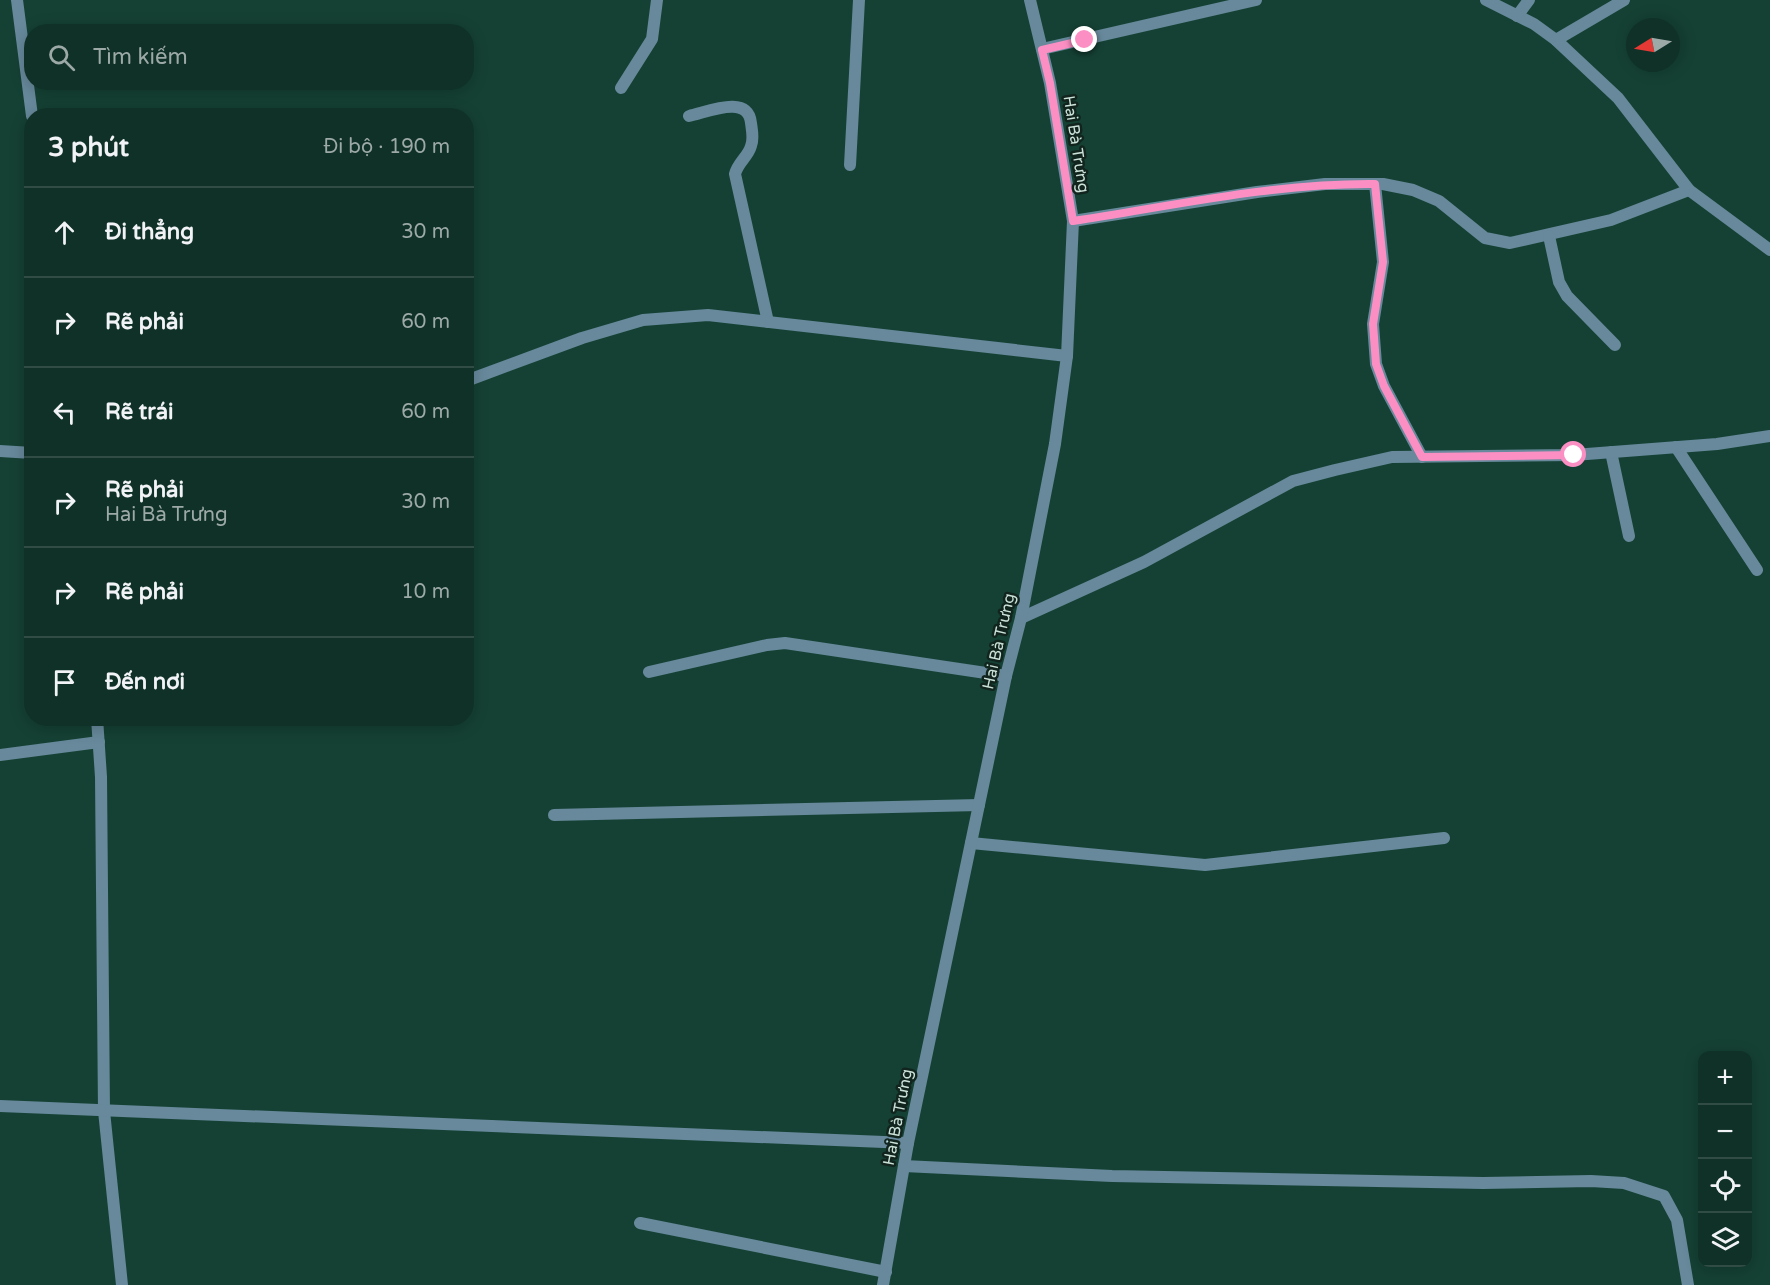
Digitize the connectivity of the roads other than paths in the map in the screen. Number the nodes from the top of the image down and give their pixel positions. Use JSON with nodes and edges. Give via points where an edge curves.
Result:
{"nodes":[{"id":1,"x":17,"y":0,"type":"edge"},
{"id":2,"x":657,"y":0,"type":"edge"},
{"id":3,"x":859,"y":0,"type":"edge"},
{"id":4,"x":1030,"y":0,"type":"edge"},
{"id":5,"x":1256,"y":0,"type":"edge"},
{"id":6,"x":1486,"y":0,"type":"edge"},
{"id":7,"x":1529,"y":0,"type":"edge"},
{"id":8,"x":1624,"y":0,"type":"edge"},
{"id":9,"x":1517,"y":16,"type":"junction"},
{"id":10,"x":1556,"y":40,"type":"junction"},
{"id":11,"x":1042,"y":50,"type":"junction"},
{"id":12,"x":24,"y":54,"type":"edge"},
{"id":13,"x":621,"y":88,"type":"dead end"},
{"id":14,"x":29,"y":90,"type":"edge"},
{"id":15,"x":31,"y":108,"type":"edge"},
{"id":16,"x":689,"y":116,"type":"dead end"},
{"id":17,"x":850,"y":165,"type":"dead end"},
{"id":18,"x":1375,"y":184,"type":"junction"},
{"id":19,"x":1689,"y":190,"type":"junction"},
{"id":20,"x":1073,"y":221,"type":"junction"},
{"id":21,"x":1549,"y":236,"type":"junction"},
{"id":22,"x":1770,"y":250,"type":"edge"},
{"id":23,"x":768,"y":322,"type":"junction"},
{"id":24,"x":1616,"y":345,"type":"dead end"},
{"id":25,"x":1067,"y":356,"type":"junction"},
{"id":26,"x":474,"y":378,"type":"edge"},
{"id":27,"x":1770,"y":436,"type":"edge"},
{"id":28,"x":1676,"y":447,"type":"junction"},
{"id":29,"x":0,"y":451,"type":"edge"},
{"id":30,"x":24,"y":452,"type":"edge"},
{"id":31,"x":1611,"y":452,"type":"junction"},
{"id":32,"x":1422,"y":457,"type":"junction"},
{"id":33,"x":1629,"y":536,"type":"dead end"},
{"id":34,"x":1757,"y":570,"type":"dead end"},
{"id":35,"x":1021,"y":618,"type":"junction"},
{"id":36,"x":649,"y":672,"type":"dead end"},
{"id":37,"x":1006,"y":676,"type":"junction"},
{"id":38,"x":98,"y":726,"type":"edge"},
{"id":39,"x":99,"y":742,"type":"junction"},
{"id":40,"x":0,"y":755,"type":"edge"},
{"id":41,"x":979,"y":805,"type":"junction"},
{"id":42,"x":554,"y":815,"type":"dead end"},
{"id":43,"x":1444,"y":838,"type":"dead end"},
{"id":44,"x":971,"y":843,"type":"junction"},
{"id":45,"x":0,"y":1106,"type":"edge"},
{"id":46,"x":104,"y":1111,"type":"junction"},
{"id":47,"x":908,"y":1143,"type":"junction"},
{"id":48,"x":904,"y":1166,"type":"junction"},
{"id":49,"x":640,"y":1223,"type":"dead end"},
{"id":50,"x":884,"y":1279,"type":"edge"},
{"id":51,"x":122,"y":1285,"type":"edge"},
{"id":52,"x":1688,"y":1285,"type":"edge"}],
"edges":[{"from":1,"to":12,"type":"street"},
{"from":2,"to":13,"type":"street","via":[[652,39]]},
{"from":3,"to":17,"type":"street"},
{"from":4,"to":11,"type":"street","name":"Hai Bà Trưng"},
{"from":5,"to":11,"type":"street"},
{"from":6,"to":9,"type":"street"},
{"from":7,"to":9,"type":"street"},
{"from":8,"to":10,"type":"street"},
{"from":9,"to":10,"type":"street"},
{"from":10,"to":19,"type":"street","via":[[1618,98]]},
{"from":11,"to":20,"type":"street","name":"Hai Bà Trưng"},
{"from":14,"to":15,"type":"street"},
{"from":16,"to":23,"type":"street","via":[[736,106],[750,114],[751,149],[735,174]]},
{"from":18,"to":20,"type":"street","via":[[1325,184],[1257,192]]},
{"from":18,"to":21,"type":"street","via":[[1413,190],[1440,201],[1485,238],[1510,243]]},
{"from":18,"to":32,"type":"street","via":[[1383,262],[1374,315],[1376,364]]},
{"from":19,"to":21,"type":"street","via":[[1611,220]]},
{"from":19,"to":22,"type":"street"},
{"from":20,"to":25,"type":"street","name":"Hai Bà Trưng"},
{"from":21,"to":24,"type":"street","via":[[1559,282],[1567,296]]},
{"from":23,"to":25,"type":"street"},
{"from":23,"to":26,"type":"street","via":[[708,315],[643,320]]},
{"from":25,"to":35,"type":"street","name":"Hai Bà Trưng","via":[[1055,444]]},
{"from":27,"to":28,"type":"street"},
{"from":28,"to":31,"type":"street"},
{"from":28,"to":34,"type":"street"},
{"from":29,"to":30,"type":"street"},
{"from":31,"to":32,"type":"street"},
{"from":31,"to":33,"type":"street"},
{"from":32,"to":35,"type":"street","via":[[1392,457],[1293,481],[1143,562]]},
{"from":35,"to":37,"type":"street","name":"Hai Bà Trưng"},
{"from":36,"to":37,"type":"street","via":[[785,643]]},
{"from":37,"to":41,"type":"street","name":"Hai Bà Trưng"},
{"from":38,"to":39,"type":"street"},
{"from":39,"to":40,"type":"street"},
{"from":39,"to":46,"type":"street"},
{"from":41,"to":42,"type":"street"},
{"from":41,"to":44,"type":"street","name":"Hai Bà Trưng"},
{"from":43,"to":44,"type":"street","via":[[1205,865]]},
{"from":44,"to":47,"type":"street","name":"Hai Bà Trưng"},
{"from":45,"to":46,"type":"street"},
{"from":46,"to":47,"type":"street"},
{"from":46,"to":51,"type":"street"},
{"from":47,"to":48,"type":"street","name":"Hai Bà Trưng"},
{"from":48,"to":50,"type":"street","name":"Hai Bà Trưng"},
{"from":48,"to":52,"type":"street","via":[[1136,1176],[1624,1183],[1664,1196],[1677,1220]]},
{"from":49,"to":50,"type":"street"}]}
